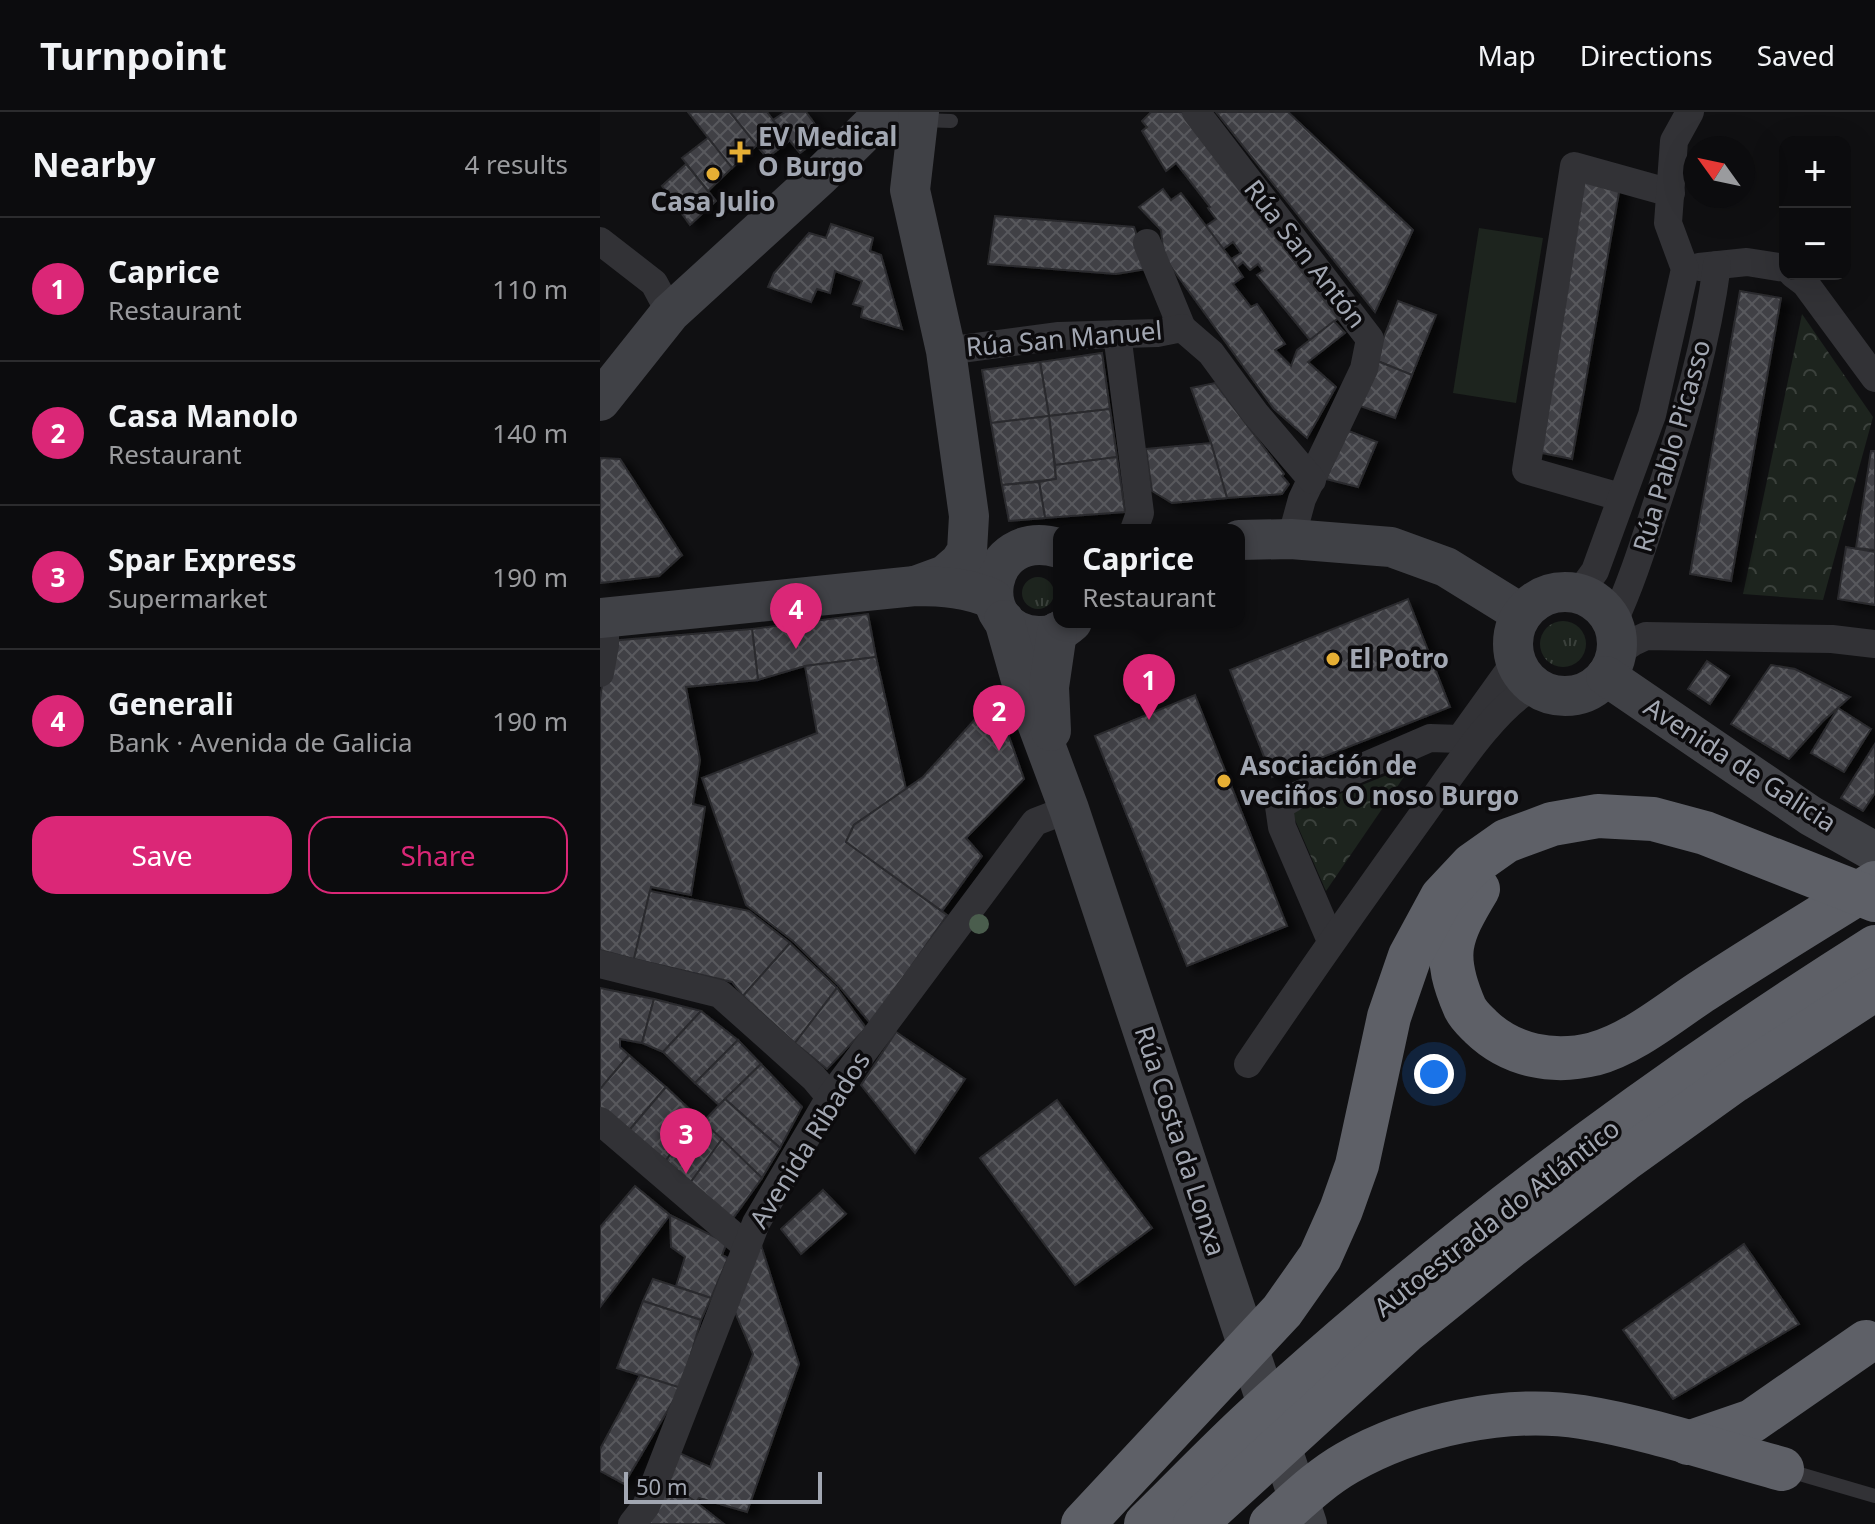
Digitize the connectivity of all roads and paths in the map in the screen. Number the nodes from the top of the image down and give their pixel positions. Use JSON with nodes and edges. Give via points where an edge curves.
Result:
{"nodes":[{"id":1,"x":1196,"y":112,"type":"edge"},
{"id":2,"x":1690,"y":112,"type":"edge"},
{"id":3,"x":918,"y":116,"type":"edge"},
{"id":4,"x":819,"y":177,"type":"junction"},
{"id":5,"x":910,"y":190,"type":"junction"},
{"id":6,"x":1671,"y":193,"type":"junction"},
{"id":7,"x":600,"y":241,"type":"edge"},
{"id":8,"x":1147,"y":243,"type":"dead end"},
{"id":9,"x":1717,"y":265,"type":"junction"},
{"id":10,"x":1779,"y":267,"type":"edge"},
{"id":11,"x":1685,"y":269,"type":"junction"},
{"id":12,"x":1801,"y":280,"type":"edge"},
{"id":13,"x":670,"y":313,"type":"junction"},
{"id":14,"x":1182,"y":328,"type":"junction"},
{"id":15,"x":1117,"y":334,"type":"junction"},
{"id":16,"x":946,"y":351,"type":"junction"},
{"id":17,"x":1875,"y":378,"type":"edge"},
{"id":18,"x":600,"y":401,"type":"edge"},
{"id":19,"x":1312,"y":480,"type":"junction"},
{"id":20,"x":964,"y":491,"type":"junction"},
{"id":21,"x":1620,"y":497,"type":"junction"},
{"id":22,"x":1136,"y":524,"type":"edge"},
{"id":23,"x":1291,"y":539,"type":"junction"},
{"id":24,"x":1245,"y":540,"type":"edge"},
{"id":25,"x":1044,"y":547,"type":"edge"},
{"id":26,"x":915,"y":586,"type":"junction"},
{"id":27,"x":1579,"y":593,"type":"junction"},
{"id":28,"x":998,"y":609,"type":"junction"},
{"id":29,"x":1522,"y":614,"type":"junction"},
{"id":30,"x":603,"y":617,"type":"edge"},
{"id":31,"x":1062,"y":628,"type":"edge"},
{"id":32,"x":1064,"y":628,"type":"edge"},
{"id":33,"x":1621,"y":639,"type":"junction"},
{"id":34,"x":1875,"y":644,"type":"edge"},
{"id":35,"x":600,"y":673,"type":"edge"},
{"id":36,"x":1525,"y":674,"type":"junction"},
{"id":37,"x":1051,"y":759,"type":"junction"},
{"id":38,"x":1069,"y":809,"type":"junction"},
{"id":39,"x":1875,"y":852,"type":"edge"},
{"id":40,"x":1875,"y":883,"type":"edge"},
{"id":41,"x":1875,"y":900,"type":"edge"},
{"id":42,"x":1875,"y":922,"type":"edge"},
{"id":43,"x":1331,"y":941,"type":"junction"},
{"id":44,"x":600,"y":964,"type":"edge"},
{"id":45,"x":1863,"y":968,"type":"edge"},
{"id":46,"x":1248,"y":1064,"type":"dead end"},
{"id":47,"x":830,"y":1097,"type":"junction"},
{"id":48,"x":600,"y":1121,"type":"edge"},
{"id":49,"x":746,"y":1246,"type":"junction"},
{"id":50,"x":1870,"y":1337,"type":"edge"},
{"id":51,"x":1688,"y":1443,"type":"junction"},
{"id":52,"x":1782,"y":1469,"type":"joint"},
{"id":53,"x":1875,"y":1496,"type":"edge"},
{"id":54,"x":632,"y":1524,"type":"edge"},
{"id":55,"x":1083,"y":1524,"type":"edge"},
{"id":56,"x":1146,"y":1524,"type":"edge"},
{"id":57,"x":1195,"y":1524,"type":"edge"},
{"id":58,"x":1271,"y":1524,"type":"edge"},
{"id":59,"x":1307,"y":1524,"type":"edge"}],
"edges":[{"from":1,"to":19,"type":"street","name":"Rúa San Antón","via":[[1370,339],[1364,369]]},
{"from":2,"to":6,"type":"street","via":[[1674,141]]},
{"from":3,"to":4,"type":"main road"},
{"from":3,"to":5,"type":"main road"},
{"from":4,"to":5,"type":"main road","via":[[868,159],[891,168]]},
{"from":4,"to":13,"type":"main road"},
{"from":5,"to":16,"type":"main road"},
{"from":6,"to":11,"type":"street","via":[[1668,223]]},
{"from":6,"to":21,"type":"street","via":[[1574,166],[1526,470]]},
{"from":7,"to":13,"type":"street","via":[[654,283]]},
{"from":8,"to":14,"type":"street","name":"Rúa San Manuel"},
{"from":9,"to":10,"type":"street"},
{"from":9,"to":11,"type":"street"},
{"from":9,"to":33,"type":"street","name":"Rúa Pablo Picasso","via":[[1711,312],[1683,422],[1631,584]]},
{"from":11,"to":21,"type":"street","name":"Rúa Pablo Picasso","via":[[1652,415]]},
{"from":12,"to":17,"type":"street"},
{"from":13,"to":18,"type":"main road"},
{"from":14,"to":15,"type":"street","name":"Rúa San Manuel"},
{"from":14,"to":19,"type":"street","name":"Rúa San Manuel","via":[[1211,353]]},
{"from":15,"to":16,"type":"street","name":"Rúa San Manuel"},
{"from":15,"to":22,"type":"street","via":[[1140,513]]},
{"from":16,"to":20,"type":"main road"},
{"from":19,"to":23,"type":"street","name":"Rúa San Antón"},
{"from":20,"to":25,"type":"main road","via":[[995,534],[1009,542]]},
{"from":20,"to":26,"type":"main road","via":[[967,551],[945,575]]},
{"from":21,"to":27,"type":"street","name":"Rúa Pablo Picasso","via":[[1595,571]]},
{"from":23,"to":24,"type":"main road"},
{"from":23,"to":29,"type":"main road","via":[[1391,547],[1446,567]]},
{"from":25,"to":28,"type":"main road","via":[[1004,560],[997,571]]},
{"from":26,"to":28,"type":"main road","via":[[975,591]]},
{"from":26,"to":30,"type":"main road"},
{"from":27,"to":29,"type":"main road","via":[[1546,595]]},
{"from":27,"to":33,"type":"main road","name":"Avenida de Galicia","via":[[1607,612]]},
{"from":28,"to":31,"type":"main road","via":[[1015,630],[1028,635],[1043,636]]},
{"from":28,"to":37,"type":"main road","name":"Rúa Costa da Lonxa"},
{"from":29,"to":36,"type":"main road","via":[[1513,649]]},
{"from":30,"to":35,"type":"street"},
{"from":32,"to":37,"type":"main road","name":"Rúa Costa da Lonxa","via":[[1049,687]]},
{"from":33,"to":34,"type":"street","via":[[1832,639]]},
{"from":33,"to":36,"type":"main road","via":[[1585,693],[1553,696]]},
{"from":33,"to":39,"type":"main road","name":"Avenida de Galicia","via":[[1811,816]]},
{"from":36,"to":43,"type":"street","via":[[1524,691],[1457,767]]},
{"from":36,"to":43,"type":"street","via":[[1460,739],[1430,738],[1279,806],[1282,827]]},
{"from":37,"to":38,"type":"main road","name":"Rúa Costa da Lonxa"},
{"from":38,"to":47,"type":"street","name":"Avenida Ribados","via":[[1035,822]]},
{"from":38,"to":59,"type":"main road","name":"Rúa Costa da Lonxa"},
{"from":40,"to":42,"type":"highway","via":[[1780,941],[1629,1039],[1594,1054],[1556,1059],[1521,1054],[1492,1037],[1468,1014],[1454,983],[1449,951],[1459,920],[1478,889],[1504,866],[1539,849],[1582,839],[1626,837],[1674,844]]},
{"from":41,"to":55,"type":"highway","via":[[1705,833],[1653,819],[1598,816],[1552,824],[1506,841],[1472,865],[1442,897],[1410,956],[1389,1017],[1357,1165],[1320,1257],[1282,1311]]},
{"from":43,"to":46,"type":"street"},
{"from":44,"to":47,"type":"street","via":[[720,994]]},
{"from":45,"to":56,"type":"highway","name":"Autoestrada do Atlántico","via":[[1650,1099],[1443,1256],[1273,1401]]},
{"from":45,"to":57,"type":"highway","name":"Autoestrada do Atlántico","via":[[1734,1081],[1511,1246],[1405,1332]]},
{"from":47,"to":49,"type":"street","name":"Avenida Ribados"},
{"from":48,"to":49,"type":"street"},
{"from":49,"to":54,"type":"street","name":"Avenida Ribados","via":[[646,1506]]},
{"from":50,"to":51,"type":"highway","via":[[1752,1421]]},
{"from":51,"to":52,"type":"highway"},
{"from":51,"to":58,"type":"highway","via":[[1578,1416],[1466,1419],[1407,1436],[1347,1463]]},
{"from":52,"to":53,"type":"lane"}]}
